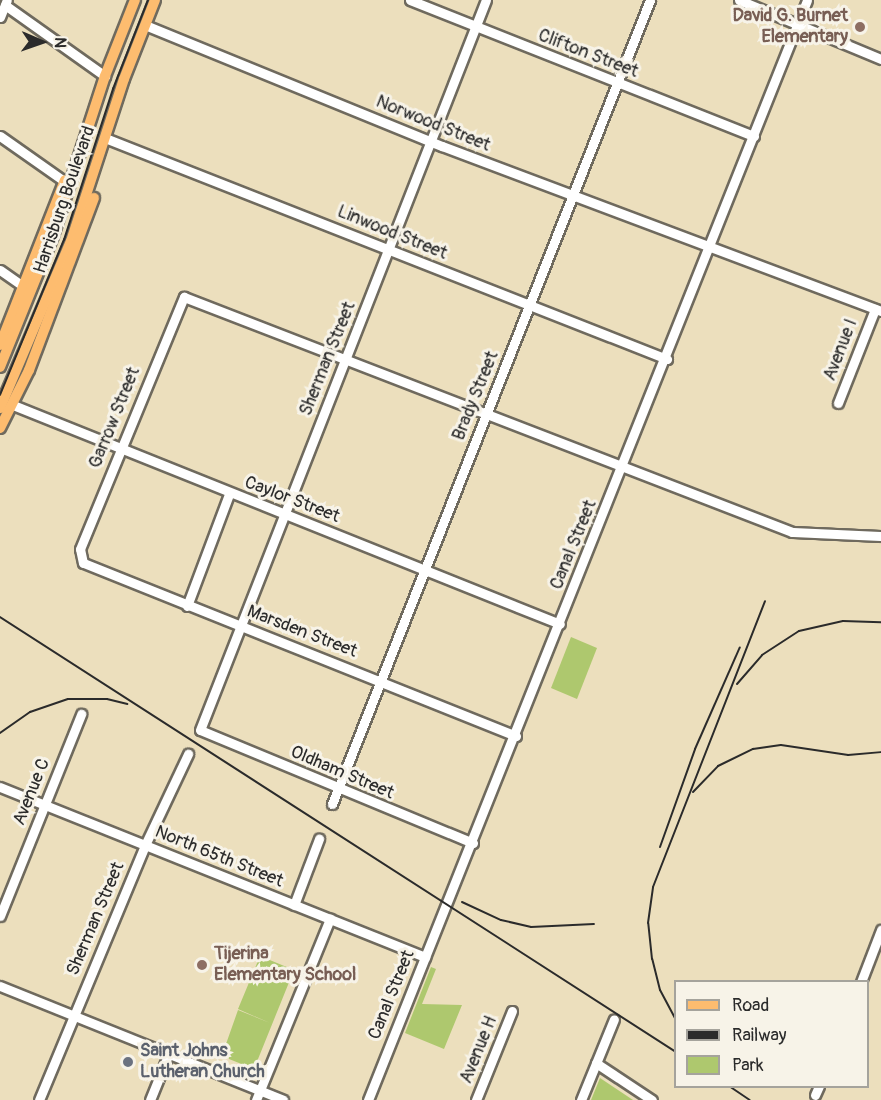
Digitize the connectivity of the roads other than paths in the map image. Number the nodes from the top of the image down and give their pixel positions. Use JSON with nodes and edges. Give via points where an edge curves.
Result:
{"nodes":[{"id":1,"x":135,"y":0,"type":"edge"},
{"id":2,"x":155,"y":0,"type":"edge"},
{"id":3,"x":410,"y":0,"type":"edge"},
{"id":4,"x":486,"y":0,"type":"edge"},
{"id":5,"x":650,"y":0,"type":"edge"},
{"id":6,"x":739,"y":0,"type":"edge"},
{"id":7,"x":807,"y":0,"type":"edge"},
{"id":8,"x":6,"y":2,"type":"edge"},
{"id":9,"x":0,"y":17,"type":"edge"},
{"id":10,"x":798,"y":24,"type":"junction"},
{"id":11,"x":145,"y":25,"type":"junction"},
{"id":12,"x":476,"y":26,"type":"junction"},
{"id":13,"x":881,"y":60,"type":"edge"},
{"id":14,"x":105,"y":76,"type":"junction"},
{"id":15,"x":618,"y":83,"type":"junction"},
{"id":16,"x":0,"y":136,"type":"edge"},
{"id":17,"x":754,"y":136,"type":"junction"},
{"id":18,"x":105,"y":138,"type":"junction"},
{"id":19,"x":432,"y":142,"type":"junction"},
{"id":20,"x":64,"y":181,"type":"junction"},
{"id":21,"x":572,"y":196,"type":"junction"},
{"id":22,"x":710,"y":246,"type":"junction"},
{"id":23,"x":389,"y":249,"type":"junction"},
{"id":24,"x":0,"y":270,"type":"edge"},
{"id":25,"x":24,"y":287,"type":"junction"},
{"id":26,"x":530,"y":305,"type":"junction"},
{"id":27,"x":878,"y":310,"type":"edge"},
{"id":28,"x":0,"y":345,"type":"edge"},
{"id":29,"x":346,"y":358,"type":"junction"},
{"id":30,"x":667,"y":358,"type":"junction"},
{"id":31,"x":0,"y":367,"type":"edge"},
{"id":32,"x":838,"y":403,"type":"dead end"},
{"id":33,"x":13,"y":405,"type":"junction"},
{"id":34,"x":0,"y":408,"type":"edge"},
{"id":35,"x":488,"y":413,"type":"junction"},
{"id":36,"x":0,"y":428,"type":"edge"},
{"id":37,"x":121,"y":448,"type":"junction"},
{"id":38,"x":624,"y":466,"type":"junction"},
{"id":39,"x":229,"y":494,"type":"junction"},
{"id":40,"x":284,"y":514,"type":"junction"},
{"id":41,"x":881,"y":536,"type":"edge"},
{"id":42,"x":80,"y":557,"type":"joint"},
{"id":43,"x":425,"y":570,"type":"junction"},
{"id":44,"x":187,"y":606,"type":"junction"},
{"id":45,"x":560,"y":624,"type":"junction"},
{"id":46,"x":240,"y":626,"type":"junction"},
{"id":47,"x":381,"y":681,"type":"junction"},
{"id":48,"x":81,"y":714,"type":"dead end"},
{"id":49,"x":200,"y":730,"type":"joint"},
{"id":50,"x":516,"y":736,"type":"junction"},
{"id":51,"x":188,"y":754,"type":"dead end"},
{"id":52,"x":0,"y":787,"type":"edge"},
{"id":53,"x":338,"y":790,"type":"junction"},
{"id":54,"x":332,"y":804,"type":"dead end"},
{"id":55,"x":44,"y":805,"type":"junction"},
{"id":56,"x":319,"y":839,"type":"dead end"},
{"id":57,"x":473,"y":843,"type":"junction"},
{"id":58,"x":145,"y":845,"type":"junction"},
{"id":59,"x":294,"y":905,"type":"junction"},
{"id":60,"x":0,"y":916,"type":"edge"},
{"id":61,"x":330,"y":919,"type":"junction"},
{"id":62,"x":881,"y":930,"type":"edge"},
{"id":63,"x":425,"y":957,"type":"junction"},
{"id":64,"x":861,"y":980,"type":"edge"},
{"id":65,"x":0,"y":986,"type":"edge"},
{"id":66,"x":512,"y":1011,"type":"dead end"},
{"id":67,"x":73,"y":1015,"type":"junction"},
{"id":68,"x":614,"y":1019,"type":"dead end"},
{"id":69,"x":169,"y":1053,"type":"junction"},
{"id":70,"x":596,"y":1063,"type":"junction"},
{"id":71,"x":258,"y":1095,"type":"edge"},
{"id":72,"x":39,"y":1100,"type":"edge"},
{"id":73,"x":150,"y":1100,"type":"edge"},
{"id":74,"x":283,"y":1100,"type":"edge"},
{"id":75,"x":368,"y":1100,"type":"edge"},
{"id":76,"x":476,"y":1100,"type":"edge"},
{"id":77,"x":581,"y":1100,"type":"edge"},
{"id":78,"x":652,"y":1100,"type":"edge"}],
"edges":[{"from":1,"to":14,"type":"main road","name":"Harrisburg Boulevard"},
{"from":2,"to":11,"type":"main road","name":"Harrisburg Boulevard"},
{"from":3,"to":12,"type":"street","name":"Clifton Street"},
{"from":4,"to":12,"type":"street","name":"Sherman Street"},
{"from":5,"to":15,"type":"street","name":"Brady Street"},
{"from":6,"to":10,"type":"street"},
{"from":7,"to":10,"type":"street","name":"Canal Street"},
{"from":8,"to":9,"type":"street"},
{"from":8,"to":14,"type":"street"},
{"from":10,"to":13,"type":"street"},
{"from":10,"to":17,"type":"street","name":"Canal Street"},
{"from":11,"to":18,"type":"main road","name":"Harrisburg Boulevard"},
{"from":11,"to":19,"type":"street","name":"Norwood Street"},
{"from":12,"to":15,"type":"street","name":"Clifton Street"},
{"from":12,"to":19,"type":"street","name":"Sherman Street"},
{"from":14,"to":20,"type":"main road"},
{"from":14,"to":31,"type":"main road","name":"Harrisburg Boulevard","via":[[59,218]]},
{"from":15,"to":17,"type":"street","name":"Clifton Street"},
{"from":15,"to":21,"type":"street","name":"Brady Street"},
{"from":16,"to":20,"type":"street"},
{"from":17,"to":22,"type":"street","name":"Canal Street"},
{"from":18,"to":23,"type":"street","name":"Linwood Street"},
{"from":18,"to":33,"type":"main road","via":[[81,240]]},
{"from":18,"to":34,"type":"main road","name":"Harrisburg Boulevard","via":[[71,241]]},
{"from":19,"to":21,"type":"street","name":"Norwood Street"},
{"from":19,"to":23,"type":"street","name":"Sherman Street"},
{"from":20,"to":25,"type":"main road"},
{"from":21,"to":22,"type":"street","name":"Norwood Street"},
{"from":21,"to":26,"type":"street","name":"Brady Street"},
{"from":22,"to":27,"type":"street","name":"Norwood Street"},
{"from":22,"to":30,"type":"street","name":"Canal Street"},
{"from":23,"to":26,"type":"street","name":"Linwood Street"},
{"from":23,"to":29,"type":"street","name":"Sherman Street"},
{"from":24,"to":25,"type":"street"},
{"from":25,"to":28,"type":"main road"},
{"from":26,"to":30,"type":"street","name":"Linwood Street"},
{"from":26,"to":35,"type":"street","name":"Brady Street"},
{"from":27,"to":32,"type":"street","name":"Avenue I"},
{"from":29,"to":35,"type":"street"},
{"from":29,"to":37,"type":"street","name":"Garrow Street","via":[[184,297]]},
{"from":29,"to":40,"type":"street","name":"Sherman Street"},
{"from":30,"to":38,"type":"street","name":"Canal Street"},
{"from":33,"to":36,"type":"main road"},
{"from":33,"to":37,"type":"street","name":"Caylor Street"},
{"from":35,"to":38,"type":"street"},
{"from":35,"to":43,"type":"street","name":"Brady Street"},
{"from":37,"to":39,"type":"street","name":"Caylor Street"},
{"from":37,"to":42,"type":"street","name":"Garrow Street"},
{"from":38,"to":41,"type":"street","via":[[792,532]]},
{"from":38,"to":45,"type":"street","name":"Canal Street"},
{"from":39,"to":40,"type":"street","name":"Caylor Street"},
{"from":39,"to":44,"type":"street"},
{"from":40,"to":43,"type":"street","name":"Caylor Street"},
{"from":40,"to":46,"type":"street","name":"Sherman Street"},
{"from":42,"to":44,"type":"street","name":"Marsden Street","via":[[91,568]]},
{"from":43,"to":45,"type":"street","name":"Caylor Street"},
{"from":43,"to":47,"type":"street","name":"Brady Street"},
{"from":44,"to":46,"type":"street","name":"Marsden Street"},
{"from":45,"to":50,"type":"street","name":"Canal Street"},
{"from":46,"to":47,"type":"street","name":"Marsden Street"},
{"from":46,"to":49,"type":"street","name":"Sherman Street"},
{"from":47,"to":50,"type":"street","name":"Marsden Street"},
{"from":47,"to":53,"type":"street","name":"Brady Street"},
{"from":48,"to":55,"type":"street","name":"Avenue C"},
{"from":49,"to":53,"type":"street","name":"Oldham Street"},
{"from":50,"to":57,"type":"street","name":"Canal Street"},
{"from":51,"to":58,"type":"street","name":"Sherman Street"},
{"from":52,"to":55,"type":"street","name":"North 65th Street"},
{"from":53,"to":54,"type":"street","name":"Brady Street"},
{"from":53,"to":57,"type":"street","name":"Oldham Street"},
{"from":55,"to":58,"type":"street","name":"North 65th Street"},
{"from":55,"to":60,"type":"street","name":"Avenue C"},
{"from":56,"to":59,"type":"street"},
{"from":57,"to":63,"type":"street","name":"Canal Street"},
{"from":58,"to":59,"type":"street","name":"North 65th Street"},
{"from":58,"to":67,"type":"street","name":"Sherman Street"},
{"from":59,"to":61,"type":"street","name":"North 65th Street"},
{"from":61,"to":63,"type":"street","name":"North 65th Street"},
{"from":61,"to":71,"type":"street"},
{"from":62,"to":64,"type":"street"},
{"from":63,"to":75,"type":"street","name":"Canal Street"},
{"from":65,"to":67,"type":"street"},
{"from":66,"to":76,"type":"street","name":"Avenue H"},
{"from":67,"to":69,"type":"street"},
{"from":67,"to":72,"type":"street","name":"Sherman Street"},
{"from":68,"to":70,"type":"street"},
{"from":69,"to":71,"type":"street"},
{"from":69,"to":73,"type":"street"},
{"from":70,"to":77,"type":"street"},
{"from":70,"to":78,"type":"street"},
{"from":71,"to":74,"type":"street"}]}
